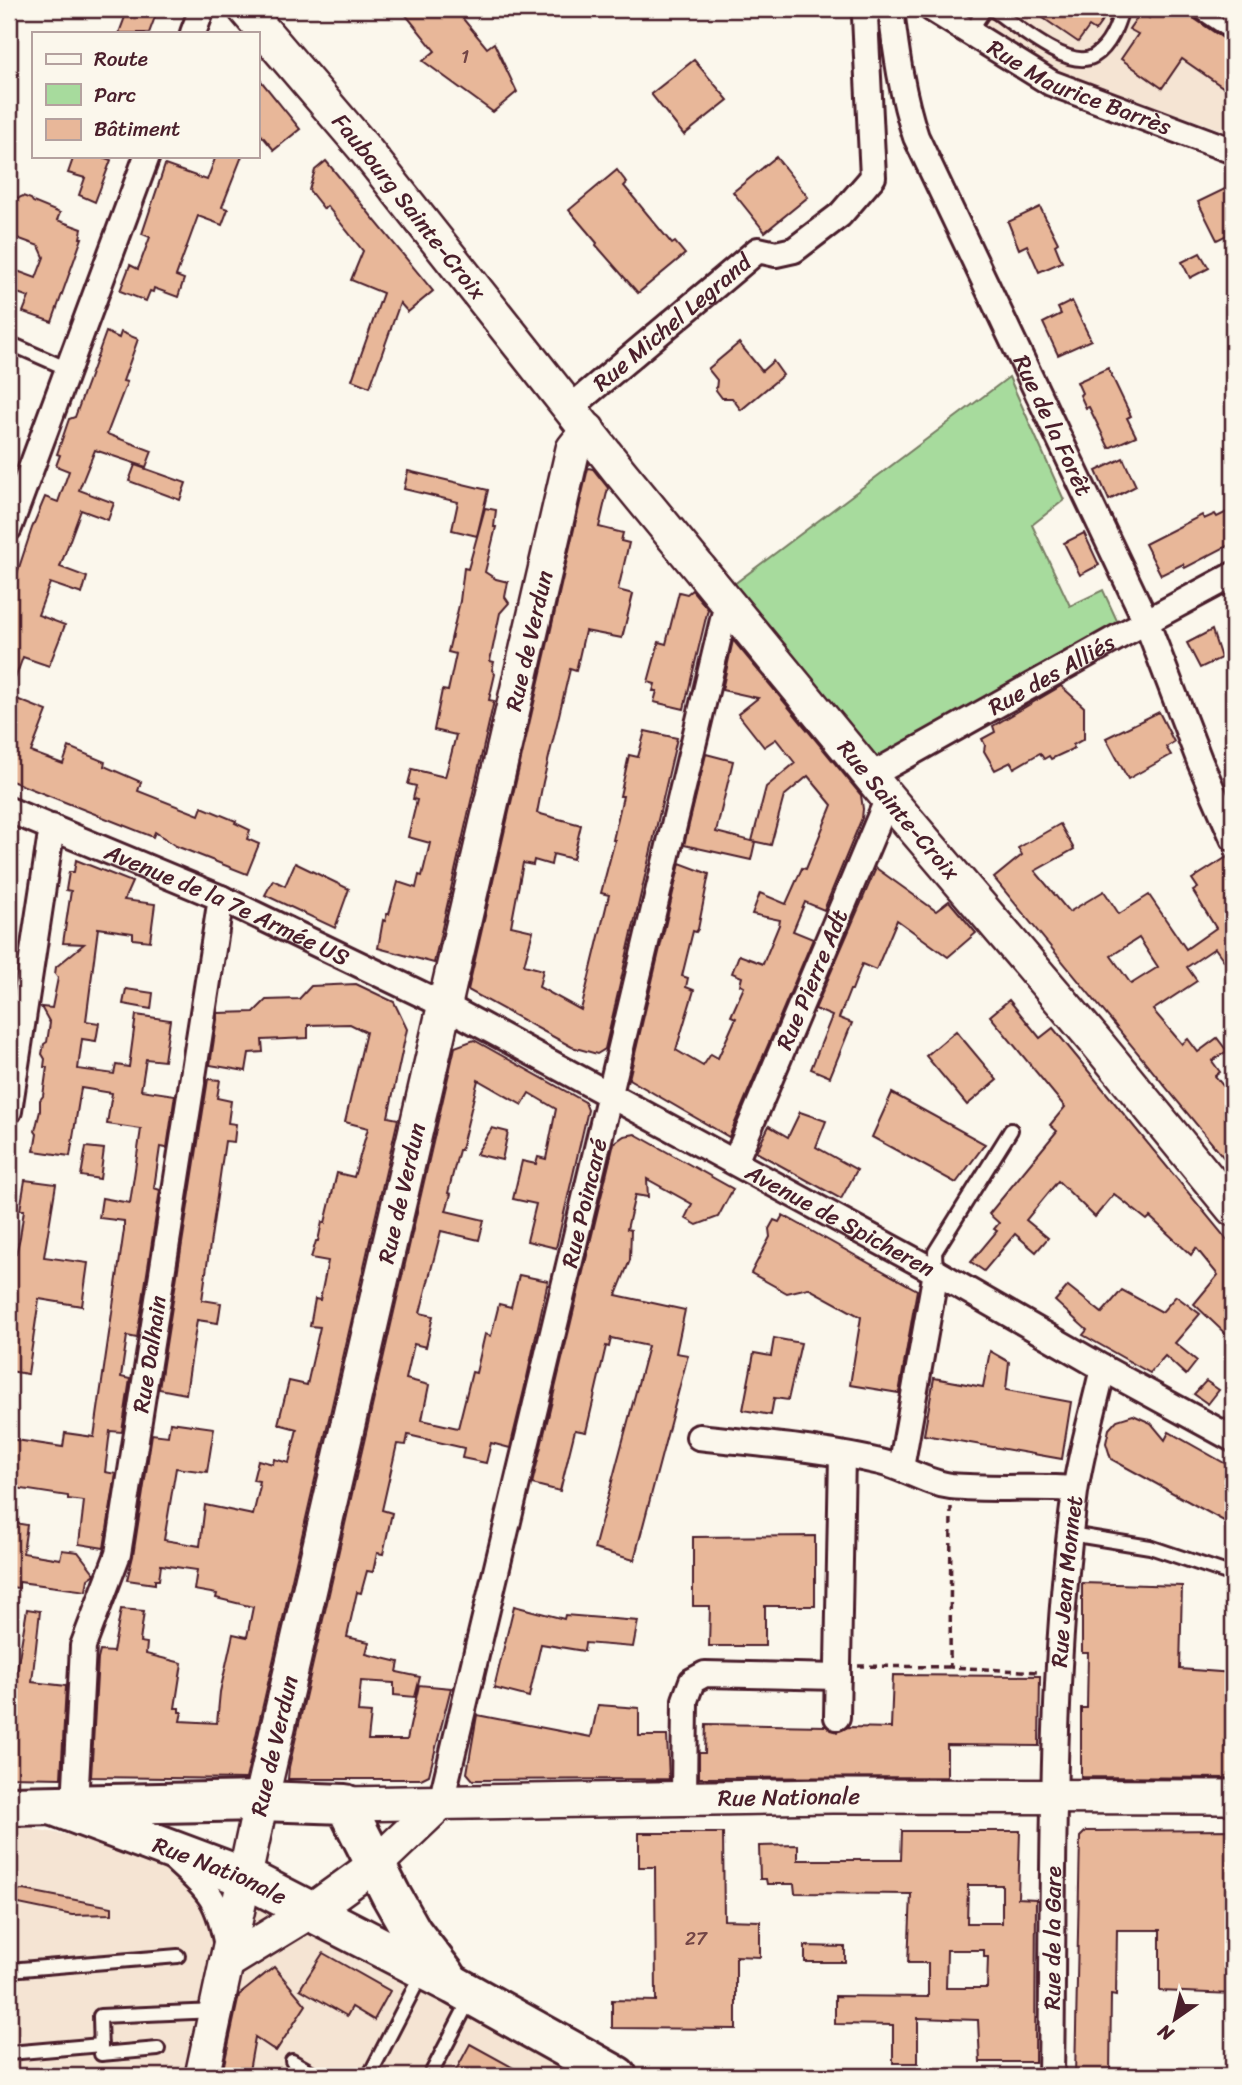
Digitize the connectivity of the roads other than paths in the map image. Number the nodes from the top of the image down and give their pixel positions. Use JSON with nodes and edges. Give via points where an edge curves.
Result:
{"nodes":[{"id":1,"x":202,"y":9,"type":"edge"},
{"id":2,"x":245,"y":9,"type":"edge"},
{"id":3,"x":871,"y":9,"type":"edge"},
{"id":4,"x":891,"y":9,"type":"edge"},
{"id":5,"x":932,"y":9,"type":"edge"},
{"id":6,"x":985,"y":9,"type":"edge"},
{"id":7,"x":992,"y":9,"type":"edge"},
{"id":8,"x":1122,"y":9,"type":"edge"},
{"id":9,"x":1196,"y":9,"type":"edge"},
{"id":10,"x":193,"y":32,"type":"edge"},
{"id":11,"x":969,"y":33,"type":"junction"},
{"id":12,"x":1233,"y":34,"type":"edge"},
{"id":13,"x":1233,"y":151,"type":"edge"},
{"id":14,"x":146,"y":158,"type":"edge"},
{"id":15,"x":9,"y":343,"type":"edge"},
{"id":16,"x":68,"y":369,"type":"junction"},
{"id":17,"x":579,"y":419,"type":"junction"},
{"id":18,"x":9,"y":528,"type":"edge"},
{"id":19,"x":1233,"y":575,"type":"edge"},
{"id":20,"x":727,"y":603,"type":"junction"},
{"id":21,"x":1146,"y":621,"type":"junction"},
{"id":22,"x":879,"y":787,"type":"junction"},
{"id":23,"x":9,"y":810,"type":"edge"},
{"id":24,"x":52,"y":827,"type":"junction"},
{"id":25,"x":1233,"y":838,"type":"edge"},
{"id":26,"x":221,"y":898,"type":"junction"},
{"id":27,"x":444,"y":1005,"type":"junction"},
{"id":28,"x":608,"y":1094,"type":"junction"},
{"id":29,"x":9,"y":1111,"type":"edge"},
{"id":30,"x":1011,"y":1130,"type":"dead end"},
{"id":31,"x":735,"y":1162,"type":"junction"},
{"id":32,"x":1233,"y":1209,"type":"edge"},
{"id":33,"x":936,"y":1272,"type":"junction"},
{"id":34,"x":1103,"y":1368,"type":"junction"},
{"id":35,"x":699,"y":1437,"type":"dead end"},
{"id":36,"x":1233,"y":1439,"type":"edge"},
{"id":37,"x":842,"y":1455,"type":"junction"},
{"id":38,"x":901,"y":1468,"type":"junction"},
{"id":39,"x":1076,"y":1489,"type":"junction"},
{"id":40,"x":1070,"y":1534,"type":"junction"},
{"id":41,"x":1233,"y":1575,"type":"edge"},
{"id":42,"x":838,"y":1671,"type":"junction"},
{"id":43,"x":837,"y":1717,"type":"dead end"},
{"id":44,"x":1233,"y":1797,"type":"edge"},
{"id":45,"x":684,"y":1798,"type":"junction"},
{"id":46,"x":1055,"y":1798,"type":"junction"},
{"id":47,"x":261,"y":1801,"type":"junction"},
{"id":48,"x":441,"y":1802,"type":"junction"},
{"id":49,"x":345,"y":1804,"type":"junction"},
{"id":50,"x":9,"y":1806,"type":"edge"},
{"id":51,"x":64,"y":1806,"type":"junction"},
{"id":52,"x":160,"y":1846,"type":"junction"},
{"id":53,"x":376,"y":1864,"type":"junction"},
{"id":54,"x":244,"y":1877,"type":"junction"},
{"id":55,"x":311,"y":1910,"type":"junction"},
{"id":56,"x":178,"y":1956,"type":"dead end"},
{"id":57,"x":227,"y":1958,"type":"junction"},
{"id":58,"x":9,"y":1970,"type":"edge"},
{"id":59,"x":450,"y":1984,"type":"junction"},
{"id":60,"x":216,"y":2011,"type":"junction"},
{"id":61,"x":101,"y":2045,"type":"junction"},
{"id":62,"x":158,"y":2049,"type":"dead end"},
{"id":63,"x":9,"y":2053,"type":"edge"},
{"id":64,"x":292,"y":2061,"type":"dead end"},
{"id":65,"x":202,"y":2076,"type":"edge"},
{"id":66,"x":318,"y":2076,"type":"edge"},
{"id":67,"x":369,"y":2076,"type":"edge"},
{"id":68,"x":430,"y":2076,"type":"edge"},
{"id":69,"x":617,"y":2076,"type":"edge"},
{"id":70,"x":1051,"y":2076,"type":"edge"}],
"edges":[{"from":1,"to":10,"type":"street"},
{"from":2,"to":17,"type":"main road","name":"Faubourg Sainte-Croix","via":[[363,148]]},
{"from":3,"to":17,"type":"street","name":"Rue Michel Legrand","via":[[865,16],[873,177],[840,215],[793,250],[776,254],[758,250]]},
{"from":4,"to":21,"type":"street","name":"Rue de la Forêt","via":[[896,53],[916,137]]},
{"from":5,"to":11,"type":"street","name":"Rue Maurice Barrès"},
{"from":6,"to":11,"type":"lane"},
{"from":7,"to":8,"type":"lane","via":[[1055,52],[1083,59],[1094,56],[1114,33]]},
{"from":9,"to":12,"type":"lane"},
{"from":11,"to":13,"type":"street","name":"Rue Maurice Barrès","via":[[1051,83]]},
{"from":14,"to":16,"type":"street"},
{"from":15,"to":16,"type":"lane"},
{"from":16,"to":18,"type":"street"},
{"from":17,"to":20,"type":"main road","name":"Rue Sainte-Croix"},
{"from":17,"to":27,"type":"main road","name":"Rue de Verdun"},
{"from":19,"to":21,"type":"street","name":"Rue des Alliés"},
{"from":20,"to":22,"type":"main road","name":"Rue Sainte-Croix"},
{"from":20,"to":28,"type":"street","name":"Rue Poincaré"},
{"from":21,"to":22,"type":"street","name":"Rue des Alliés"},
{"from":21,"to":25,"type":"street","name":"Rue de la Forêt"},
{"from":22,"to":31,"type":"street","name":"Rue Pierre Adt"},
{"from":22,"to":32,"type":"main road","name":"Rue Sainte-Croix"},
{"from":23,"to":24,"type":"street","name":"Avenue de la 7e Armée US"},
{"from":24,"to":26,"type":"street","name":"Avenue de la 7e Armée US"},
{"from":24,"to":29,"type":"street"},
{"from":26,"to":27,"type":"street","name":"Avenue de la 7e Armée US"},
{"from":26,"to":51,"type":"street","name":"Rue Dalhain","via":[[118,1554],[83,1646]]},
{"from":27,"to":28,"type":"street","name":"Avenue de Spicheren"},
{"from":27,"to":47,"type":"main road","name":"Rue de Verdun"},
{"from":28,"to":31,"type":"street","name":"Avenue de Spicheren"},
{"from":28,"to":48,"type":"street","name":"Rue Poincaré"},
{"from":30,"to":33,"type":"lane","via":[[935,1252]]},
{"from":31,"to":33,"type":"street","name":"Avenue de Spicheren"},
{"from":33,"to":34,"type":"street","name":"Avenue de Spicheren"},
{"from":33,"to":38,"type":"street"},
{"from":34,"to":36,"type":"street","name":"Avenue de Spicheren"},
{"from":34,"to":39,"type":"street","name":"Rue Jean Monnet"},
{"from":35,"to":37,"type":"street"},
{"from":37,"to":38,"type":"street"},
{"from":37,"to":42,"type":"street"},
{"from":38,"to":39,"type":"street","via":[[951,1486]]},
{"from":39,"to":40,"type":"street","name":"Rue Jean Monnet"},
{"from":40,"to":41,"type":"lane","via":[[1150,1547]]},
{"from":40,"to":46,"type":"street","name":"Rue Jean Monnet","via":[[1057,1672]]},
{"from":42,"to":43,"type":"street"},
{"from":42,"to":45,"type":"street","via":[[705,1674],[692,1681],[685,1700]]},
{"from":44,"to":46,"type":"main road","name":"Rue Nationale"},
{"from":45,"to":46,"type":"main road","name":"Rue Nationale"},
{"from":45,"to":48,"type":"main road","name":"Rue Nationale"},
{"from":46,"to":70,"type":"street","name":"Rue de la Gare"},
{"from":47,"to":49,"type":"main road","name":"Rue Nationale"},
{"from":47,"to":51,"type":"main road","name":"Rue Nationale"},
{"from":47,"to":54,"type":"main road","name":"Rue de Verdun"},
{"from":48,"to":49,"type":"main road","name":"Rue Nationale"},
{"from":48,"to":53,"type":"main road"},
{"from":49,"to":53,"type":"main road"},
{"from":50,"to":51,"type":"main road","name":"Rue Nationale"},
{"from":51,"to":52,"type":"main road","name":"Rue Nationale"},
{"from":52,"to":54,"type":"main road","name":"Rue Nationale"},
{"from":52,"to":57,"type":"street","via":[[208,1890],[221,1915]]},
{"from":53,"to":55,"type":"main road"},
{"from":53,"to":59,"type":"main road","via":[[412,1933]]},
{"from":54,"to":55,"type":"main road","name":"Rue Nationale"},
{"from":54,"to":57,"type":"main road","name":"Rue de Verdun"},
{"from":55,"to":57,"type":"main road"},
{"from":55,"to":59,"type":"main road","name":"Rue Nationale"},
{"from":56,"to":58,"type":"lane"},
{"from":57,"to":60,"type":"main road","name":"Rue de Verdun"},
{"from":59,"to":67,"type":"lane"},
{"from":59,"to":68,"type":"lane"},
{"from":59,"to":69,"type":"main road","name":"Rue Nationale"},
{"from":60,"to":61,"type":"lane","via":[[100,2016]]},
{"from":60,"to":65,"type":"main road","name":"Rue de Verdun"},
{"from":61,"to":62,"type":"lane","via":[[101,2054]]},
{"from":61,"to":63,"type":"lane"},
{"from":64,"to":66,"type":"lane"}]}
